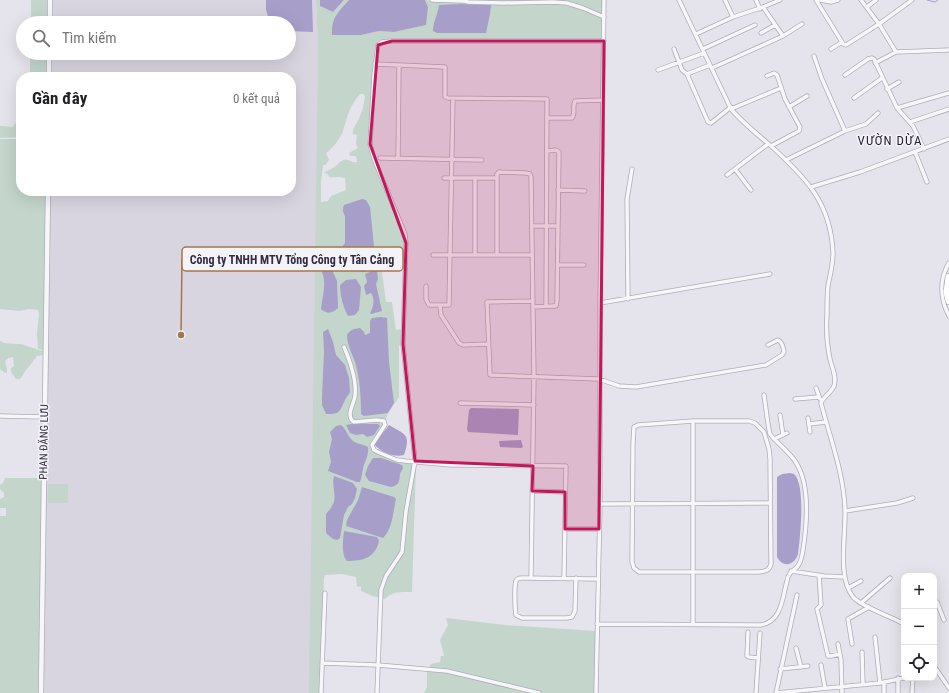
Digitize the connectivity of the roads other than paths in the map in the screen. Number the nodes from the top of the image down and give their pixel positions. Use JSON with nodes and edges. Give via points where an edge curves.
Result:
{"nodes":[{"id":1,"x":50,"y":0,"type":"edge"},
{"id":2,"x":432,"y":0,"type":"edge"},
{"id":3,"x":462,"y":0,"type":"edge"},
{"id":4,"x":604,"y":0,"type":"edge"},
{"id":5,"x":679,"y":0,"type":"edge"},
{"id":6,"x":725,"y":0,"type":"edge"},
{"id":7,"x":756,"y":0,"type":"edge"},
{"id":8,"x":780,"y":0,"type":"edge"},
{"id":9,"x":816,"y":0,"type":"edge"},
{"id":10,"x":820,"y":0,"type":"edge"},
{"id":11,"x":838,"y":0,"type":"edge"},
{"id":12,"x":861,"y":0,"type":"edge"},
{"id":13,"x":876,"y":0,"type":"edge"},
{"id":14,"x":912,"y":0,"type":"edge"},
{"id":15,"x":867,"y":7,"type":"junction"},
{"id":16,"x":761,"y":8,"type":"junction"},
{"id":17,"x":50,"y":16,"type":"edge"},
{"id":18,"x":604,"y":17,"type":"junction"},
{"id":19,"x":733,"y":17,"type":"junction"},
{"id":20,"x":802,"y":24,"type":"dead end"},
{"id":21,"x":879,"y":24,"type":"junction"},
{"id":22,"x":755,"y":25,"type":"dead end"},
{"id":23,"x":775,"y":25,"type":"junction"},
{"id":24,"x":762,"y":33,"type":"dead end"},
{"id":25,"x":696,"y":34,"type":"junction"},
{"id":26,"x":783,"y":36,"type":"junction"},
{"id":27,"x":604,"y":41,"type":"junction"},
{"id":28,"x":842,"y":42,"type":"junction"},
{"id":29,"x":674,"y":49,"type":"dead end"},
{"id":30,"x":830,"y":49,"type":"dead end"},
{"id":31,"x":949,"y":50,"type":"edge"},
{"id":32,"x":704,"y":51,"type":"junction"},
{"id":33,"x":896,"y":52,"type":"junction"},
{"id":34,"x":814,"y":56,"type":"dead end"},
{"id":35,"x":49,"y":60,"type":"edge"},
{"id":36,"x":679,"y":62,"type":"junction"},
{"id":37,"x":876,"y":63,"type":"junction"},
{"id":38,"x":375,"y":64,"type":"junction"},
{"id":39,"x":399,"y":65,"type":"junction"},
{"id":40,"x":711,"y":67,"type":"junction"},
{"id":41,"x":658,"y":70,"type":"dead end"},
{"id":42,"x":49,"y":72,"type":"edge"},
{"id":43,"x":687,"y":74,"type":"junction"},
{"id":44,"x":845,"y":75,"type":"dead end"},
{"id":45,"x":767,"y":76,"type":"dead end"},
{"id":46,"x":882,"y":78,"type":"junction"},
{"id":47,"x":899,"y":82,"type":"dead end"},
{"id":48,"x":780,"y":88,"type":"junction"},
{"id":49,"x":887,"y":89,"type":"junction"},
{"id":50,"x":949,"y":93,"type":"edge"},
{"id":51,"x":807,"y":96,"type":"dead end"},
{"id":52,"x":453,"y":98,"type":"junction"},
{"id":53,"x":854,"y":98,"type":"dead end"},
{"id":54,"x":603,"y":100,"type":"junction"},
{"id":55,"x":789,"y":107,"type":"junction"},
{"id":56,"x":731,"y":108,"type":"junction"},
{"id":57,"x":897,"y":108,"type":"junction"},
{"id":58,"x":949,"y":109,"type":"edge"},
{"id":59,"x":878,"y":113,"type":"dead end"},
{"id":60,"x":547,"y":118,"type":"junction"},
{"id":61,"x":910,"y":122,"type":"junction"},
{"id":62,"x":845,"y":131,"type":"junction"},
{"id":63,"x":949,"y":139,"type":"edge"},
{"id":64,"x":770,"y":145,"type":"junction"},
{"id":65,"x":924,"y":149,"type":"junction"},
{"id":66,"x":547,"y":151,"type":"junction"},
{"id":67,"x":915,"y":152,"type":"junction"},
{"id":68,"x":380,"y":158,"type":"dead end"},
{"id":69,"x":398,"y":158,"type":"junction"},
{"id":70,"x":452,"y":160,"type":"junction"},
{"id":71,"x":482,"y":160,"type":"dead end"},
{"id":72,"x":786,"y":160,"type":"junction"},
{"id":73,"x":632,"y":169,"type":"dead end"},
{"id":74,"x":735,"y":169,"type":"junction"},
{"id":75,"x":727,"y":175,"type":"dead end"},
{"id":76,"x":444,"y":178,"type":"dead end"},
{"id":77,"x":451,"y":178,"type":"junction"},
{"id":78,"x":474,"y":178,"type":"junction"},
{"id":79,"x":496,"y":178,"type":"junction"},
{"id":80,"x":927,"y":182,"type":"dead end"},
{"id":81,"x":811,"y":187,"type":"junction"},
{"id":82,"x":558,"y":190,"type":"junction"},
{"id":83,"x":751,"y":190,"type":"dead end"},
{"id":84,"x":585,"y":191,"type":"dead end"},
{"id":85,"x":48,"y":196,"type":"edge"},
{"id":86,"x":532,"y":226,"type":"junction"},
{"id":87,"x":546,"y":226,"type":"junction"},
{"id":88,"x":558,"y":226,"type":"junction"},
{"id":89,"x":433,"y":255,"type":"dead end"},
{"id":90,"x":450,"y":255,"type":"junction"},
{"id":91,"x":474,"y":255,"type":"junction"},
{"id":92,"x":497,"y":255,"type":"junction"},
{"id":93,"x":532,"y":255,"type":"junction"},
{"id":94,"x":949,"y":263,"type":"edge"},
{"id":95,"x":558,"y":265,"type":"junction"},
{"id":96,"x":584,"y":265,"type":"dead end"},
{"id":97,"x":770,"y":274,"type":"dead end"},
{"id":98,"x":949,"y":277,"type":"edge"},
{"id":99,"x":426,"y":286,"type":"dead end"},
{"id":100,"x":628,"y":299,"type":"junction"},
{"id":101,"x":533,"y":301,"type":"junction"},
{"id":102,"x":949,"y":302,"type":"edge"},
{"id":103,"x":600,"y":303,"type":"junction"},
{"id":104,"x":440,"y":306,"type":"junction"},
{"id":105,"x":546,"y":306,"type":"junction"},
{"id":106,"x":533,"y":307,"type":"junction"},
{"id":107,"x":949,"y":316,"type":"edge"},
{"id":108,"x":488,"y":344,"type":"junction"},
{"id":109,"x":768,"y":344,"type":"dead end"},
{"id":110,"x":344,"y":347,"type":"dead end"},
{"id":111,"x":534,"y":377,"type":"junction"},
{"id":112,"x":599,"y":379,"type":"junction"},
{"id":113,"x":816,"y":388,"type":"dead end"},
{"id":114,"x":764,"y":395,"type":"dead end"},
{"id":115,"x":819,"y":397,"type":"junction"},
{"id":116,"x":795,"y":399,"type":"dead end"},
{"id":117,"x":821,"y":403,"type":"junction"},
{"id":118,"x":460,"y":404,"type":"dead end"},
{"id":119,"x":534,"y":405,"type":"junction"},
{"id":120,"x":780,"y":415,"type":"dead end"},
{"id":121,"x":0,"y":416,"type":"edge"},
{"id":122,"x":45,"y":417,"type":"junction"},
{"id":123,"x":808,"y":418,"type":"dead end"},
{"id":124,"x":693,"y":421,"type":"junction"},
{"id":125,"x":826,"y":422,"type":"junction"},
{"id":126,"x":809,"y":424,"type":"junction"},
{"id":127,"x":810,"y":432,"type":"dead end"},
{"id":128,"x":774,"y":439,"type":"junction"},
{"id":129,"x":415,"y":461,"type":"junction"},
{"id":130,"x":533,"y":466,"type":"junction"},
{"id":131,"x":532,"y":491,"type":"junction"},
{"id":132,"x":565,"y":492,"type":"junction"},
{"id":133,"x":913,"y":498,"type":"dead end"},
{"id":134,"x":632,"y":503,"type":"junction"},
{"id":135,"x":694,"y":503,"type":"junction"},
{"id":136,"x":770,"y":503,"type":"junction"},
{"id":137,"x":600,"y":504,"type":"junction"},
{"id":138,"x":845,"y":510,"type":"junction"},
{"id":139,"x":599,"y":529,"type":"junction"},
{"id":140,"x":565,"y":530,"type":"junction"},
{"id":141,"x":791,"y":571,"type":"junction"},
{"id":142,"x":693,"y":572,"type":"junction"},
{"id":143,"x":819,"y":575,"type":"junction"},
{"id":144,"x":844,"y":577,"type":"junction"},
{"id":145,"x":531,"y":578,"type":"junction"},
{"id":146,"x":564,"y":578,"type":"junction"},
{"id":147,"x":576,"y":578,"type":"junction"},
{"id":148,"x":597,"y":578,"type":"junction"},
{"id":149,"x":890,"y":578,"type":"dead end"},
{"id":150,"x":861,"y":581,"type":"dead end"},
{"id":151,"x":848,"y":588,"type":"junction"},
{"id":152,"x":325,"y":593,"type":"dead end"},
{"id":153,"x":797,"y":594,"type":"dead end"},
{"id":154,"x":937,"y":602,"type":"edge"},
{"id":155,"x":861,"y":603,"type":"junction"},
{"id":156,"x":869,"y":607,"type":"junction"},
{"id":157,"x":901,"y":620,"type":"edge"},
{"id":158,"x":944,"y":620,"type":"dead end"},
{"id":159,"x":898,"y":621,"type":"junction"},
{"id":160,"x":901,"y":622,"type":"edge"},
{"id":161,"x":597,"y":624,"type":"junction"},
{"id":162,"x":693,"y":624,"type":"junction"},
{"id":163,"x":748,"y":632,"type":"dead end"},
{"id":164,"x":760,"y":634,"type":"dead end"},
{"id":165,"x":875,"y":637,"type":"dead end"},
{"id":166,"x":838,"y":644,"type":"dead end"},
{"id":167,"x":852,"y":644,"type":"dead end"},
{"id":168,"x":796,"y":648,"type":"dead end"},
{"id":169,"x":862,"y":652,"type":"dead end"},
{"id":170,"x":840,"y":654,"type":"junction"},
{"id":171,"x":758,"y":658,"type":"junction"},
{"id":172,"x":322,"y":663,"type":"junction"},
{"id":173,"x":378,"y":665,"type":"junction"},
{"id":174,"x":821,"y":665,"type":"dead end"},
{"id":175,"x":808,"y":666,"type":"dead end"},
{"id":176,"x":801,"y":667,"type":"junction"},
{"id":177,"x":780,"y":669,"type":"junction"},
{"id":178,"x":937,"y":671,"type":"edge"},
{"id":179,"x":939,"y":674,"type":"joint"},
{"id":180,"x":898,"y":678,"type":"joint"},
{"id":181,"x":913,"y":681,"type":"edge"},
{"id":182,"x":882,"y":682,"type":"junction"},
{"id":183,"x":863,"y":684,"type":"junction"},
{"id":184,"x":842,"y":686,"type":"junction"},
{"id":185,"x":825,"y":688,"type":"junction"},
{"id":186,"x":949,"y":688,"type":"edge"},
{"id":187,"x":804,"y":692,"type":"edge"},
{"id":188,"x":41,"y":693,"type":"edge"},
{"id":189,"x":321,"y":693,"type":"edge"},
{"id":190,"x":377,"y":693,"type":"edge"},
{"id":191,"x":539,"y":693,"type":"edge"},
{"id":192,"x":596,"y":693,"type":"edge"},
{"id":193,"x":756,"y":693,"type":"edge"},
{"id":194,"x":776,"y":693,"type":"edge"},
{"id":195,"x":842,"y":693,"type":"edge"},
{"id":196,"x":884,"y":693,"type":"edge"},
{"id":197,"x":898,"y":693,"type":"edge"},
{"id":198,"x":912,"y":693,"type":"edge"}],
"edges":[{"from":1,"to":17,"type":"street"},
{"from":2,"to":3,"type":"street"},
{"from":3,"to":18,"type":"street","via":[[567,3]]},
{"from":4,"to":18,"type":"street"},
{"from":5,"to":25,"type":"street"},
{"from":6,"to":19,"type":"street"},
{"from":7,"to":16,"type":"street"},
{"from":8,"to":16,"type":"street"},
{"from":9,"to":28,"type":"street"},
{"from":10,"to":11,"type":"street"},
{"from":12,"to":15,"type":"street"},
{"from":13,"to":15,"type":"street"},
{"from":14,"to":21,"type":"street"},
{"from":15,"to":21,"type":"street"},
{"from":16,"to":19,"type":"street"},
{"from":16,"to":23,"type":"street"},
{"from":18,"to":27,"type":"street"},
{"from":19,"to":25,"type":"street"},
{"from":20,"to":26,"type":"street"},
{"from":21,"to":28,"type":"street","via":[[846,45]]},
{"from":21,"to":33,"type":"street"},
{"from":22,"to":32,"type":"street"},
{"from":23,"to":24,"type":"street"},
{"from":23,"to":26,"type":"street"},
{"from":25,"to":32,"type":"street"},
{"from":26,"to":40,"type":"street"},
{"from":27,"to":38,"type":"street","via":[[382,42],[378,45]]},
{"from":27,"to":54,"type":"street"},
{"from":28,"to":30,"type":"street"},
{"from":29,"to":36,"type":"street"},
{"from":31,"to":33,"type":"street"},
{"from":32,"to":36,"type":"street"},
{"from":32,"to":40,"type":"street"},
{"from":33,"to":37,"type":"street"},
{"from":34,"to":62,"type":"street"},
{"from":35,"to":42,"type":"street"},
{"from":36,"to":41,"type":"street"},
{"from":36,"to":43,"type":"street"},
{"from":37,"to":44,"type":"street","via":[[870,58]]},
{"from":37,"to":46,"type":"street"},
{"from":38,"to":39,"type":"street"},
{"from":38,"to":129,"type":"street","via":[[370,144],[405,234],[403,344]]},
{"from":39,"to":52,"type":"street","via":[[445,67],[445,97]]},
{"from":39,"to":69,"type":"street"},
{"from":40,"to":43,"type":"street"},
{"from":40,"to":56,"type":"street"},
{"from":43,"to":56,"type":"street","via":[[708,122],[711,123]]},
{"from":45,"to":48,"type":"street","via":[[776,74]]},
{"from":46,"to":49,"type":"street"},
{"from":46,"to":53,"type":"street"},
{"from":47,"to":49,"type":"street"},
{"from":48,"to":55,"type":"street"},
{"from":48,"to":56,"type":"street"},
{"from":49,"to":57,"type":"street"},
{"from":50,"to":57,"type":"street"},
{"from":51,"to":55,"type":"street"},
{"from":52,"to":60,"type":"street","via":[[547,99]]},
{"from":52,"to":70,"type":"street"},
{"from":54,"to":60,"type":"street","via":[[575,100],[572,118]]},
{"from":54,"to":103,"type":"street"},
{"from":55,"to":64,"type":"street","via":[[800,130]]},
{"from":56,"to":64,"type":"street"},
{"from":57,"to":61,"type":"street"},
{"from":58,"to":61,"type":"street"},
{"from":59,"to":62,"type":"street","via":[[866,124]]},
{"from":60,"to":66,"type":"street"},
{"from":61,"to":65,"type":"street"},
{"from":62,"to":72,"type":"street"},
{"from":63,"to":65,"type":"street"},
{"from":64,"to":72,"type":"street"},
{"from":64,"to":74,"type":"street"},
{"from":65,"to":67,"type":"street"},
{"from":66,"to":82,"type":"street","via":[[559,152]]},
{"from":66,"to":87,"type":"street"},
{"from":67,"to":80,"type":"street"},
{"from":67,"to":81,"type":"street"},
{"from":68,"to":69,"type":"street"},
{"from":69,"to":70,"type":"street"},
{"from":70,"to":71,"type":"street"},
{"from":70,"to":77,"type":"street"},
{"from":72,"to":81,"type":"street"},
{"from":73,"to":100,"type":"street","via":[[627,199]]},
{"from":74,"to":75,"type":"street"},
{"from":74,"to":83,"type":"street"},
{"from":76,"to":77,"type":"street"},
{"from":77,"to":78,"type":"street"},
{"from":77,"to":90,"type":"street"},
{"from":78,"to":79,"type":"street"},
{"from":78,"to":91,"type":"street"},
{"from":79,"to":86,"type":"street","via":[[499,172],[530,174]]},
{"from":79,"to":92,"type":"street"},
{"from":81,"to":117,"type":"street","via":[[826,213],[833,254],[827,316],[830,359],[835,377],[833,388]]},
{"from":82,"to":84,"type":"street"},
{"from":82,"to":88,"type":"street"},
{"from":85,"to":122,"type":"street","name":"PHAN ĐĂNG LƯU"},
{"from":86,"to":87,"type":"street"},
{"from":86,"to":93,"type":"street"},
{"from":87,"to":88,"type":"street"},
{"from":87,"to":105,"type":"street"},
{"from":88,"to":95,"type":"street"},
{"from":89,"to":90,"type":"street"},
{"from":90,"to":91,"type":"street"},
{"from":90,"to":104,"type":"street","via":[[449,304]]},
{"from":91,"to":92,"type":"street"},
{"from":92,"to":93,"type":"street"},
{"from":93,"to":101,"type":"street"},
{"from":94,"to":107,"type":"street","via":[[941,290],[943,305]]},
{"from":95,"to":96,"type":"street"},
{"from":95,"to":105,"type":"street","via":[[557,304]]},
{"from":97,"to":100,"type":"street"},
{"from":98,"to":102,"type":"highway"},
{"from":99,"to":104,"type":"street","via":[[428,306]]},
{"from":100,"to":103,"type":"street"},
{"from":101,"to":106,"type":"street"},
{"from":101,"to":108,"type":"street","via":[[487,302]]},
{"from":103,"to":112,"type":"street"},
{"from":104,"to":108,"type":"street","via":[[441,314],[459,343]]},
{"from":105,"to":106,"type":"street"},
{"from":106,"to":111,"type":"street"},
{"from":108,"to":111,"type":"street","via":[[490,375]]},
{"from":109,"to":112,"type":"street","via":[[780,341],[784,352],[782,356],[766,365],[636,387],[619,386]]},
{"from":110,"to":129,"type":"street","via":[[352,371],[355,393],[350,411],[352,420],[384,421],[385,425],[372,443],[372,447],[397,460]]},
{"from":111,"to":112,"type":"street"},
{"from":111,"to":119,"type":"street"},
{"from":112,"to":137,"type":"street"},
{"from":113,"to":115,"type":"street"},
{"from":114,"to":128,"type":"street","via":[[770,434]]},
{"from":115,"to":116,"type":"street"},
{"from":115,"to":117,"type":"street"},
{"from":117,"to":125,"type":"street"},
{"from":118,"to":119,"type":"street"},
{"from":119,"to":130,"type":"street"},
{"from":120,"to":128,"type":"street","via":[[785,434]]},
{"from":121,"to":122,"type":"street"},
{"from":122,"to":188,"type":"street","name":"PHAN ĐĂNG LƯU"},
{"from":123,"to":126,"type":"street"},
{"from":124,"to":134,"type":"street","via":[[634,426]]},
{"from":124,"to":135,"type":"street"},
{"from":124,"to":136,"type":"street","via":[[749,421],[760,427],[769,448]]},
{"from":125,"to":126,"type":"street"},
{"from":125,"to":138,"type":"street","via":[[842,482]]},
{"from":126,"to":127,"type":"street"},
{"from":128,"to":141,"type":"street","via":[[796,461],[804,485],[806,518],[803,551],[801,562]]},
{"from":129,"to":130,"type":"street","via":[[451,465]]},
{"from":129,"to":173,"type":"street","via":[[402,552],[383,583]]},
{"from":130,"to":131,"type":"street"},
{"from":130,"to":132,"type":"street","via":[[566,466]]},
{"from":131,"to":132,"type":"street"},
{"from":131,"to":145,"type":"street"},
{"from":132,"to":140,"type":"street"},
{"from":133,"to":138,"type":"street","via":[[897,503]]},
{"from":134,"to":135,"type":"street"},
{"from":134,"to":137,"type":"street"},
{"from":134,"to":142,"type":"street","via":[[634,568],[639,572]]},
{"from":135,"to":136,"type":"street"},
{"from":135,"to":142,"type":"street"},
{"from":136,"to":142,"type":"street","via":[[770,569],[760,572]]},
{"from":137,"to":139,"type":"street"},
{"from":138,"to":144,"type":"street"},
{"from":139,"to":140,"type":"street"},
{"from":139,"to":148,"type":"street"},
{"from":140,"to":146,"type":"street"},
{"from":141,"to":143,"type":"street"},
{"from":141,"to":162,"type":"street","via":[[780,610],[776,618],[768,624]]},
{"from":142,"to":162,"type":"street"},
{"from":143,"to":144,"type":"street"},
{"from":143,"to":170,"type":"street","via":[[821,605],[817,609],[828,656]]},
{"from":144,"to":151,"type":"street"},
{"from":145,"to":146,"type":"street"},
{"from":145,"to":147,"type":"street","via":[[516,581],[515,613],[518,617],[572,617],[575,611]]},
{"from":146,"to":147,"type":"street"},
{"from":147,"to":148,"type":"street"},
{"from":148,"to":161,"type":"street"},
{"from":149,"to":155,"type":"street"},
{"from":150,"to":151,"type":"street"},
{"from":151,"to":155,"type":"street"},
{"from":152,"to":172,"type":"street"},
{"from":153,"to":177,"type":"street"},
{"from":154,"to":158,"type":"street"},
{"from":155,"to":156,"type":"street"},
{"from":156,"to":159,"type":"street"},
{"from":156,"to":167,"type":"street","via":[[848,618]]},
{"from":157,"to":159,"type":"street"},
{"from":159,"to":160,"type":"street"},
{"from":161,"to":162,"type":"street"},
{"from":161,"to":192,"type":"street"},
{"from":163,"to":171,"type":"street","via":[[747,656]]},
{"from":164,"to":171,"type":"street"},
{"from":165,"to":182,"type":"street"},
{"from":166,"to":170,"type":"street"},
{"from":168,"to":176,"type":"street"},
{"from":169,"to":183,"type":"street"},
{"from":170,"to":184,"type":"street"},
{"from":171,"to":193,"type":"street"},
{"from":172,"to":173,"type":"street"},
{"from":172,"to":189,"type":"street"},
{"from":173,"to":190,"type":"street"},
{"from":173,"to":191,"type":"street","via":[[447,671]]},
{"from":174,"to":185,"type":"street"},
{"from":175,"to":176,"type":"street"},
{"from":176,"to":177,"type":"street"},
{"from":177,"to":194,"type":"street"},
{"from":178,"to":179,"type":"street"},
{"from":179,"to":186,"type":"street"},
{"from":180,"to":182,"type":"street"},
{"from":180,"to":197,"type":"street"},
{"from":181,"to":198,"type":"street"},
{"from":182,"to":183,"type":"street"},
{"from":182,"to":196,"type":"street"},
{"from":183,"to":184,"type":"street"},
{"from":184,"to":185,"type":"street"},
{"from":184,"to":195,"type":"street"},
{"from":185,"to":187,"type":"street"},
{"from":187,"to":194,"type":"street"}]}
